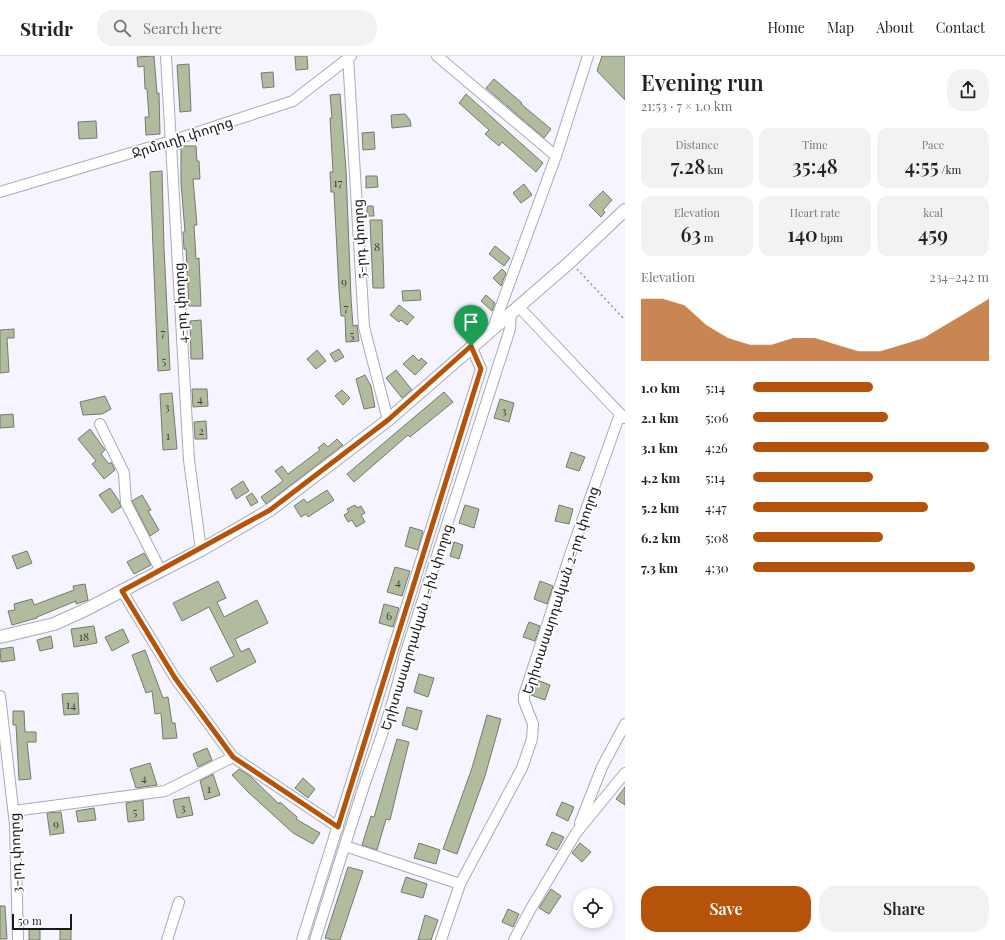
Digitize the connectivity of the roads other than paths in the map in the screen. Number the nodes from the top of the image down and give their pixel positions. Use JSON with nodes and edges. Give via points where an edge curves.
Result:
{"nodes":[{"id":1,"x":166,"y":56,"type":"edge"},
{"id":2,"x":437,"y":56,"type":"edge"},
{"id":3,"x":588,"y":56,"type":"edge"},
{"id":4,"x":349,"y":57,"type":"edge"},
{"id":5,"x":171,"y":141,"type":"junction"},
{"id":6,"x":556,"y":156,"type":"junction"},
{"id":7,"x":0,"y":192,"type":"edge"},
{"id":8,"x":625,"y":210,"type":"edge"},
{"id":9,"x":514,"y":309,"type":"junction"},
{"id":10,"x":493,"y":328,"type":"junction"},
{"id":11,"x":471,"y":346,"type":"junction"},
{"id":12,"x":623,"y":417,"type":"edge"},
{"id":13,"x":388,"y":420,"type":"junction"},
{"id":14,"x":100,"y":424,"type":"dead end"},
{"id":15,"x":200,"y":550,"type":"junction"},
{"id":16,"x":161,"y":570,"type":"junction"},
{"id":17,"x":122,"y":591,"type":"junction"},
{"id":18,"x":0,"y":637,"type":"edge"},
{"id":19,"x":0,"y":696,"type":"edge"},
{"id":20,"x":625,"y":724,"type":"edge"},
{"id":21,"x":233,"y":757,"type":"junction"},
{"id":22,"x":625,"y":772,"type":"edge"},
{"id":23,"x":14,"y":811,"type":"junction"},
{"id":24,"x":338,"y":827,"type":"junction"},
{"id":25,"x":576,"y":833,"type":"junction"},
{"id":26,"x":345,"y":846,"type":"junction"},
{"id":27,"x":460,"y":884,"type":"junction"},
{"id":28,"x":179,"y":902,"type":"dead end"},
{"id":29,"x":18,"y":940,"type":"edge"},
{"id":30,"x":167,"y":940,"type":"edge"},
{"id":31,"x":302,"y":940,"type":"edge"},
{"id":32,"x":315,"y":940,"type":"edge"},
{"id":33,"x":442,"y":940,"type":"edge"},
{"id":34,"x":514,"y":940,"type":"edge"}],
"edges":[{"from":1,"to":5,"type":"street","name":"4-րդ փողոց"},
{"from":2,"to":6,"type":"street"},
{"from":3,"to":6,"type":"street"},
{"from":4,"to":5,"type":"street","name":"Ջրմուղի փողոց","via":[[293,101]]},
{"from":4,"to":13,"type":"street","name":"5-րդ փողոց","via":[[364,327]]},
{"from":5,"to":7,"type":"street","name":"Ջրմուղի փողոց"},
{"from":5,"to":15,"type":"street","name":"4-րդ փողոց","via":[[189,460]]},
{"from":6,"to":10,"type":"street"},
{"from":8,"to":9,"type":"main road","via":[[570,262]]},
{"from":9,"to":10,"type":"main road"},
{"from":9,"to":12,"type":"street"},
{"from":9,"to":26,"type":"street","name":"Երիտասարդական 1-ին փողոց","via":[[510,329],[406,650],[381,742]]},
{"from":10,"to":11,"type":"main road"},
{"from":11,"to":13,"type":"main road"},
{"from":11,"to":24,"type":"street","via":[[481,369]]},
{"from":12,"to":27,"type":"street","name":"Երիտասարդական 2-րդ փողոց","via":[[570,555],[524,694],[524,701],[533,724],[532,739],[522,768]]},
{"from":13,"to":15,"type":"main road","via":[[270,510]]},
{"from":14,"to":16,"type":"street","via":[[124,473],[126,503]]},
{"from":15,"to":16,"type":"main road"},
{"from":16,"to":17,"type":"main road"},
{"from":17,"to":18,"type":"main road","via":[[54,624]]},
{"from":17,"to":21,"type":"street","via":[[175,678]]},
{"from":19,"to":23,"type":"street","name":"3-րդ փողոց"},
{"from":20,"to":25,"type":"street","via":[[602,767]]},
{"from":21,"to":23,"type":"street","via":[[165,791]]},
{"from":21,"to":24,"type":"street"},
{"from":22,"to":25,"type":"street"},
{"from":23,"to":29,"type":"street","name":"3-րդ փողոց"},
{"from":24,"to":31,"type":"street"},
{"from":25,"to":34,"type":"street"},
{"from":26,"to":27,"type":"street"},
{"from":26,"to":32,"type":"street","name":"Երիտասարդական 1-ին փողոց"},
{"from":27,"to":33,"type":"street","name":"Երիտասարդական 2-րդ փողոց"},
{"from":28,"to":30,"type":"street"}]}
